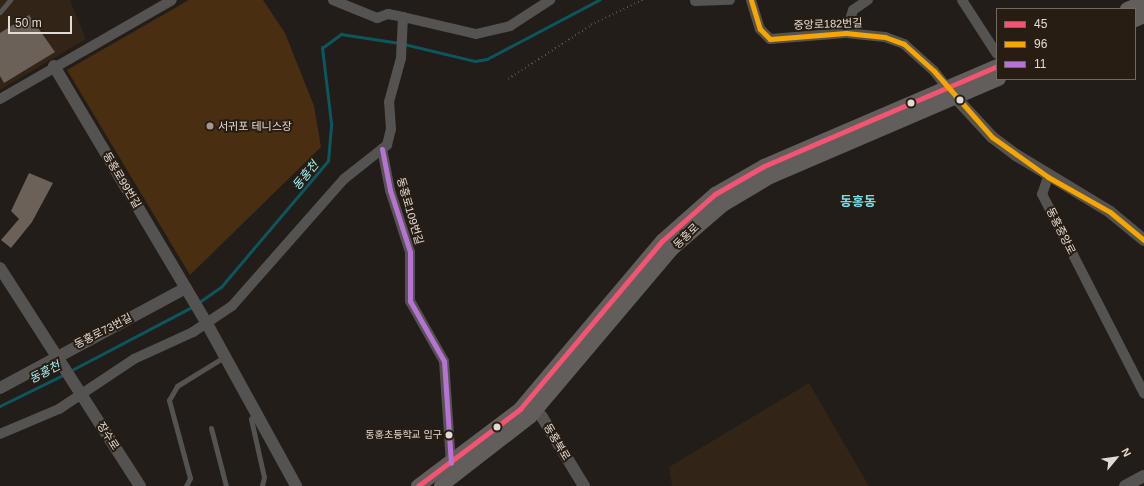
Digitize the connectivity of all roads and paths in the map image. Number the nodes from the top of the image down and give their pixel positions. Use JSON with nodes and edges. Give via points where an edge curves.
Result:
{"nodes":[{"id":1,"x":10,"y":0,"type":"edge"},
{"id":2,"x":172,"y":0,"type":"edge"},
{"id":3,"x":333,"y":0,"type":"edge"},
{"id":4,"x":550,"y":0,"type":"edge"},
{"id":5,"x":642,"y":0,"type":"edge"},
{"id":6,"x":730,"y":0,"type":"edge"},
{"id":7,"x":752,"y":0,"type":"edge"},
{"id":8,"x":868,"y":0,"type":"edge"},
{"id":9,"x":962,"y":0,"type":"edge"},
{"id":10,"x":695,"y":1,"type":"dead end"},
{"id":11,"x":1144,"y":2,"type":"edge"},
{"id":12,"x":1129,"y":8,"type":"edge"},
{"id":13,"x":0,"y":12,"type":"edge"},
{"id":14,"x":403,"y":17,"type":"junction"},
{"id":15,"x":846,"y":33,"type":"junction"},
{"id":16,"x":996,"y":52,"type":"edge"},
{"id":17,"x":54,"y":66,"type":"junction"},
{"id":18,"x":996,"y":67,"type":"edge"},
{"id":19,"x":508,"y":79,"type":"dead end"},
{"id":20,"x":996,"y":80,"type":"edge"},
{"id":21,"x":951,"y":92,"type":"junction"},
{"id":22,"x":0,"y":99,"type":"edge"},
{"id":23,"x":382,"y":149,"type":"junction"},
{"id":24,"x":1048,"y":177,"type":"junction"},
{"id":25,"x":1144,"y":240,"type":"edge"},
{"id":26,"x":0,"y":268,"type":"edge"},
{"id":27,"x":188,"y":291,"type":"junction"},
{"id":28,"x":204,"y":319,"type":"junction"},
{"id":29,"x":225,"y":357,"type":"junction"},
{"id":30,"x":58,"y":359,"type":"junction"},
{"id":31,"x":0,"y":388,"type":"edge"},
{"id":32,"x":78,"y":390,"type":"junction"},
{"id":33,"x":1144,"y":393,"type":"edge"},
{"id":34,"x":531,"y":406,"type":"junction"},
{"id":35,"x":256,"y":413,"type":"junction"},
{"id":36,"x":211,"y":428,"type":"dead end"},
{"id":37,"x":0,"y":434,"type":"edge"},
{"id":38,"x":451,"y":463,"type":"junction"},
{"id":39,"x":1144,"y":476,"type":"edge"},
{"id":40,"x":140,"y":486,"type":"edge"},
{"id":41,"x":186,"y":486,"type":"edge"},
{"id":42,"x":226,"y":486,"type":"edge"},
{"id":43,"x":262,"y":486,"type":"edge"},
{"id":44,"x":296,"y":486,"type":"edge"},
{"id":45,"x":418,"y":486,"type":"edge"},
{"id":46,"x":441,"y":486,"type":"edge"},
{"id":47,"x":584,"y":486,"type":"edge"},
{"id":48,"x":1125,"y":486,"type":"edge"}],
"edges":[{"from":1,"to":13,"type":"lane"},
{"from":2,"to":17,"type":"street"},
{"from":3,"to":14,"type":"street","via":[[377,18],[388,14]]},
{"from":4,"to":14,"type":"street","via":[[510,26],[476,34]]},
{"from":5,"to":19,"type":"path","via":[[591,25]]},
{"from":6,"to":10,"type":"street"},
{"from":7,"to":15,"type":"street","name":"중앙로182번길","via":[[760,28],[770,39]]},
{"from":8,"to":15,"type":"street","via":[[853,10]]},
{"from":9,"to":16,"type":"street"},
{"from":11,"to":12,"type":"main road"},
{"from":14,"to":23,"type":"street","via":[[400,28],[401,58],[389,102],[391,129]]},
{"from":15,"to":21,"type":"street","name":"중앙로182번길","via":[[885,37],[904,44]]},
{"from":17,"to":22,"type":"street"},
{"from":17,"to":27,"type":"street","name":"동홍로99번길"},
{"from":18,"to":21,"type":"main road","name":"동홍로"},
{"from":20,"to":21,"type":"main road","name":"동홍로"},
{"from":21,"to":24,"type":"street","via":[[992,137]]},
{"from":21,"to":34,"type":"main road","name":"동홍로","via":[[770,177],[703,219],[672,249]]},
{"from":23,"to":28,"type":"street","via":[[344,179],[232,306]]},
{"from":23,"to":38,"type":"street","name":"동홍로109번길","via":[[390,190],[410,252],[410,301],[444,361]]},
{"from":24,"to":25,"type":"street","via":[[1110,212]]},
{"from":24,"to":33,"type":"street","name":"동홍중앙로","via":[[1042,194]]},
{"from":26,"to":30,"type":"street"},
{"from":27,"to":28,"type":"street","name":"동홍로99번길"},
{"from":27,"to":30,"type":"street","name":"동홍로73번길"},
{"from":28,"to":29,"type":"street"},
{"from":28,"to":32,"type":"street"},
{"from":29,"to":35,"type":"street"},
{"from":29,"to":41,"type":"lane","via":[[177,386],[169,400],[190,478]]},
{"from":30,"to":31,"type":"street","name":"동홍로73번길"},
{"from":30,"to":32,"type":"street","name":"장수로"},
{"from":32,"to":37,"type":"street","via":[[59,409]]},
{"from":32,"to":40,"type":"street","name":"장수로"},
{"from":34,"to":38,"type":"main road","name":"동홍로"},
{"from":34,"to":46,"type":"main road","name":"동홍로","via":[[505,440]]},
{"from":34,"to":47,"type":"street","name":"동홍북로"},
{"from":35,"to":43,"type":"lane","via":[[251,419],[264,477]]},
{"from":35,"to":44,"type":"street"},
{"from":36,"to":42,"type":"lane"},
{"from":38,"to":45,"type":"main road","name":"동홍로"},
{"from":39,"to":48,"type":"street"}]}
